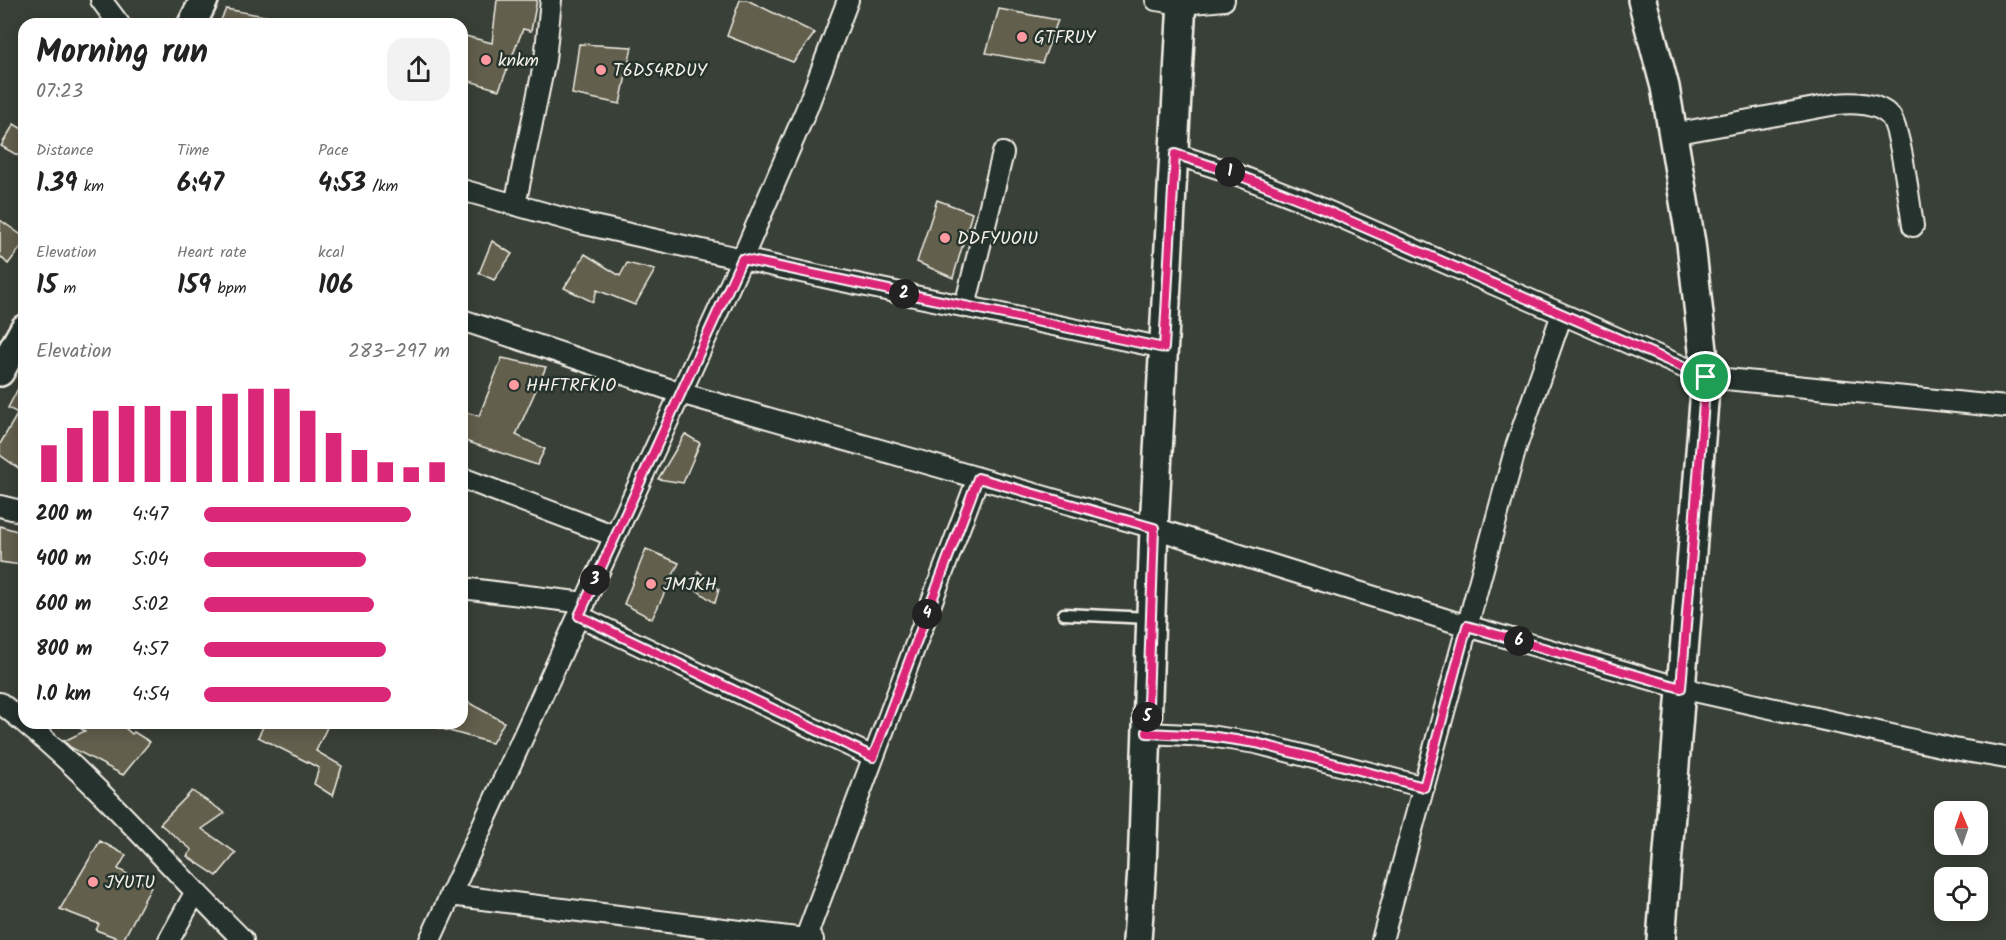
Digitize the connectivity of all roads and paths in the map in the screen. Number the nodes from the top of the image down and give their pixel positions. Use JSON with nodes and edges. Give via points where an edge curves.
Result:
{"nodes":[{"id":1,"x":101,"y":0,"type":"edge"},
{"id":2,"x":204,"y":0,"type":"edge"},
{"id":3,"x":551,"y":0,"type":"edge"},
{"id":4,"x":848,"y":0,"type":"edge"},
{"id":5,"x":1156,"y":0,"type":"edge"},
{"id":6,"x":1224,"y":0,"type":"edge"},
{"id":7,"x":1642,"y":0,"type":"edge"},
{"id":8,"x":1182,"y":2,"type":"edge"},
{"id":9,"x":114,"y":18,"type":"edge"},
{"id":10,"x":195,"y":18,"type":"edge"},
{"id":11,"x":1672,"y":134,"type":"junction"},
{"id":12,"x":1004,"y":153,"type":"dead end"},
{"id":13,"x":1175,"y":154,"type":"junction"},
{"id":14,"x":468,"y":192,"type":"edge"},
{"id":15,"x":515,"y":205,"type":"junction"},
{"id":16,"x":1914,"y":226,"type":"dead end"},
{"id":17,"x":742,"y":259,"type":"junction"},
{"id":18,"x":965,"y":306,"type":"junction"},
{"id":19,"x":1562,"y":314,"type":"junction"},
{"id":20,"x":468,"y":322,"type":"edge"},
{"id":21,"x":18,"y":340,"type":"edge"},
{"id":22,"x":1164,"y":348,"type":"junction"},
{"id":23,"x":0,"y":372,"type":"edge"},
{"id":24,"x":1706,"y":377,"type":"junction"},
{"id":25,"x":680,"y":393,"type":"junction"},
{"id":26,"x":2006,"y":407,"type":"edge"},
{"id":27,"x":978,"y":478,"type":"junction"},
{"id":28,"x":468,"y":480,"type":"edge"},
{"id":29,"x":0,"y":506,"type":"edge"},
{"id":30,"x":18,"y":510,"type":"edge"},
{"id":31,"x":1154,"y":528,"type":"junction"},
{"id":32,"x":615,"y":536,"type":"junction"},
{"id":33,"x":468,"y":589,"type":"edge"},
{"id":34,"x":582,"y":610,"type":"junction"},
{"id":35,"x":1064,"y":614,"type":"dead end"},
{"id":36,"x":1151,"y":618,"type":"junction"},
{"id":37,"x":1467,"y":626,"type":"junction"},
{"id":38,"x":1681,"y":688,"type":"junction"},
{"id":39,"x":0,"y":702,"type":"edge"},
{"id":40,"x":18,"y":718,"type":"edge"},
{"id":41,"x":31,"y":729,"type":"edge"},
{"id":42,"x":1147,"y":733,"type":"junction"},
{"id":43,"x":873,"y":757,"type":"junction"},
{"id":44,"x":2006,"y":758,"type":"edge"},
{"id":45,"x":1424,"y":787,"type":"junction"},
{"id":46,"x":195,"y":893,"type":"junction"},
{"id":47,"x":450,"y":895,"type":"junction"},
{"id":48,"x":169,"y":940,"type":"edge"},
{"id":49,"x":243,"y":940,"type":"edge"},
{"id":50,"x":430,"y":940,"type":"edge"},
{"id":51,"x":808,"y":940,"type":"edge"},
{"id":52,"x":1137,"y":940,"type":"edge"},
{"id":53,"x":1382,"y":940,"type":"edge"},
{"id":54,"x":1661,"y":940,"type":"edge"}],
"edges":[{"from":1,"to":9,"type":"street"},
{"from":2,"to":10,"type":"street"},
{"from":3,"to":15,"type":"street","via":[[544,60]]},
{"from":4,"to":17,"type":"street"},
{"from":5,"to":8,"type":"street"},
{"from":6,"to":8,"type":"street"},
{"from":7,"to":11,"type":"street","via":[[1665,87]]},
{"from":8,"to":13,"type":"street"},
{"from":11,"to":16,"type":"street","via":[[1837,104],[1856,102],[1874,107],[1890,116],[1897,133]]},
{"from":11,"to":24,"type":"street","via":[[1691,243]]},
{"from":12,"to":18,"type":"street"},
{"from":13,"to":19,"type":"street","via":[[1304,201]]},
{"from":13,"to":22,"type":"street"},
{"from":14,"to":15,"type":"street"},
{"from":15,"to":17,"type":"street"},
{"from":17,"to":18,"type":"street"},
{"from":17,"to":25,"type":"street"},
{"from":18,"to":22,"type":"street"},
{"from":19,"to":24,"type":"street"},
{"from":19,"to":37,"type":"street","via":[[1516,447]]},
{"from":20,"to":25,"type":"street"},
{"from":21,"to":23,"type":"street"},
{"from":22,"to":31,"type":"street"},
{"from":24,"to":26,"type":"street"},
{"from":24,"to":38,"type":"street"},
{"from":25,"to":27,"type":"street"},
{"from":25,"to":32,"type":"street"},
{"from":27,"to":31,"type":"street"},
{"from":27,"to":43,"type":"street"},
{"from":28,"to":32,"type":"street"},
{"from":29,"to":30,"type":"street"},
{"from":31,"to":36,"type":"street"},
{"from":31,"to":37,"type":"street"},
{"from":32,"to":34,"type":"street"},
{"from":33,"to":34,"type":"street"},
{"from":34,"to":43,"type":"street"},
{"from":34,"to":47,"type":"street"},
{"from":35,"to":36,"type":"lane"},
{"from":36,"to":42,"type":"street"},
{"from":37,"to":38,"type":"street"},
{"from":37,"to":45,"type":"street"},
{"from":38,"to":44,"type":"street"},
{"from":38,"to":54,"type":"street"},
{"from":39,"to":40,"type":"street"},
{"from":41,"to":46,"type":"street","via":[[119,811]]},
{"from":42,"to":45,"type":"street","via":[[1256,743]]},
{"from":42,"to":52,"type":"street"},
{"from":43,"to":51,"type":"street"},
{"from":45,"to":53,"type":"street"},
{"from":46,"to":48,"type":"street"},
{"from":46,"to":49,"type":"street"},
{"from":47,"to":50,"type":"street"},
{"from":47,"to":51,"type":"street"}]}
